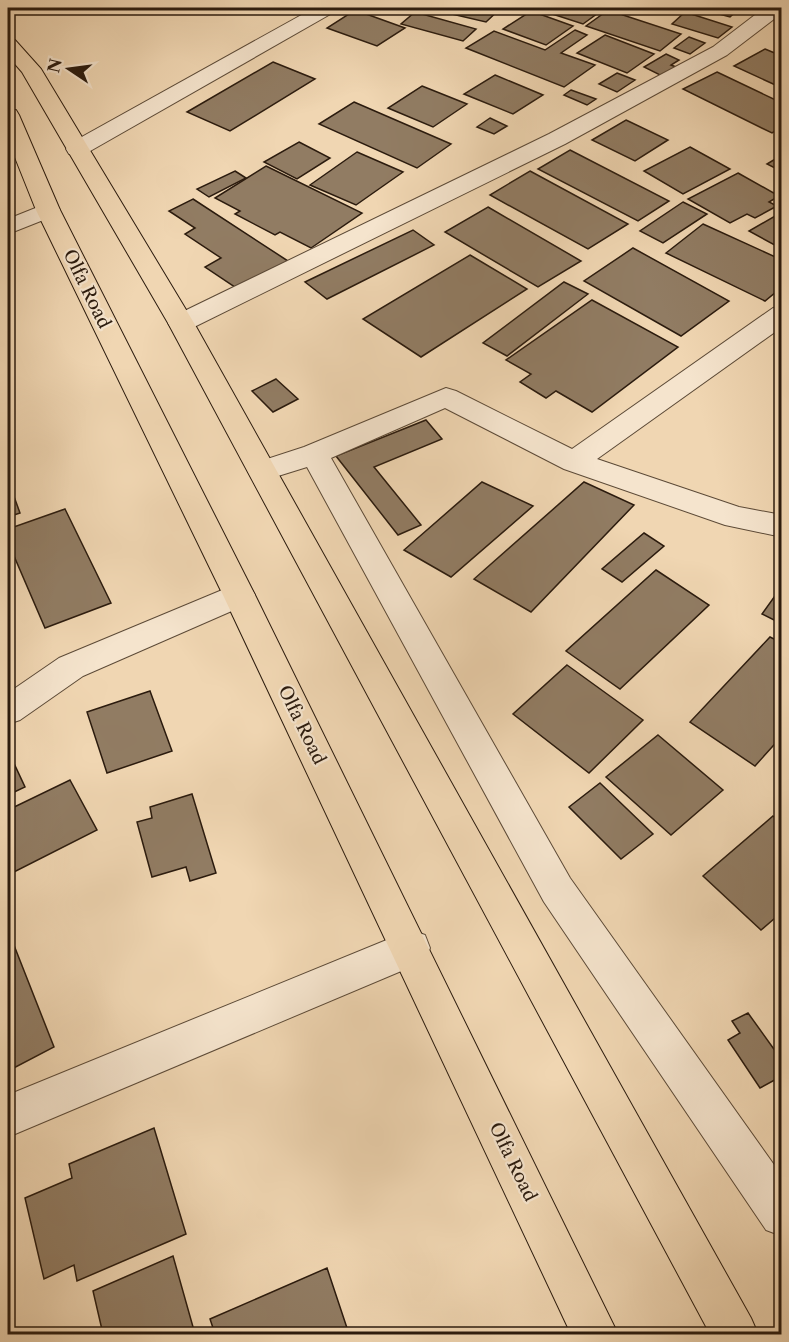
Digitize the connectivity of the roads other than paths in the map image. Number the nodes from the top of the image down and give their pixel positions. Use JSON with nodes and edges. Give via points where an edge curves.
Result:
{"nodes":[{"id":1,"x":327,"y":8,"type":"edge"},
{"id":2,"x":776,"y":8,"type":"edge"},
{"id":3,"x":8,"y":44,"type":"edge"},
{"id":4,"x":8,"y":116,"type":"edge"},
{"id":5,"x":77,"y":149,"type":"junction"},
{"id":6,"x":48,"y":210,"type":"junction"},
{"id":7,"x":8,"y":227,"type":"edge"},
{"id":8,"x":782,"y":314,"type":"edge"},
{"id":9,"x":181,"y":323,"type":"junction"},
{"id":10,"x":314,"y":454,"type":"junction"},
{"id":11,"x":574,"y":462,"type":"junction"},
{"id":12,"x":262,"y":471,"type":"junction"},
{"id":13,"x":782,"y":526,"type":"edge"},
{"id":14,"x":239,"y":595,"type":"junction"},
{"id":15,"x":8,"y":710,"type":"edge"},
{"id":16,"x":411,"y":948,"type":"junction"},
{"id":17,"x":8,"y":1116,"type":"edge"},
{"id":18,"x":782,"y":1214,"type":"edge"},
{"id":19,"x":595,"y":1335,"type":"edge"},
{"id":20,"x":735,"y":1335,"type":"edge"}],
"edges":[{"from":1,"to":5,"type":"street"},
{"from":2,"to":9,"type":"street","via":[[720,51],[557,139]]},
{"from":3,"to":5,"type":"main road","via":[[31,69]]},
{"from":4,"to":6,"type":"main road","name":"Olfa Road"},
{"from":5,"to":9,"type":"main road"},
{"from":6,"to":7,"type":"street"},
{"from":6,"to":14,"type":"main road","name":"Olfa Road"},
{"from":8,"to":11,"type":"street"},
{"from":9,"to":12,"type":"main road"},
{"from":10,"to":11,"type":"street","via":[[446,397]]},
{"from":10,"to":12,"type":"street"},
{"from":10,"to":18,"type":"street","via":[[557,890]]},
{"from":11,"to":13,"type":"street","via":[[736,517]]},
{"from":12,"to":20,"type":"main road"},
{"from":14,"to":15,"type":"street","via":[[71,667]]},
{"from":14,"to":16,"type":"main road","name":"Olfa Road"},
{"from":16,"to":17,"type":"street"},
{"from":16,"to":19,"type":"main road","name":"Olfa Road"}]}
